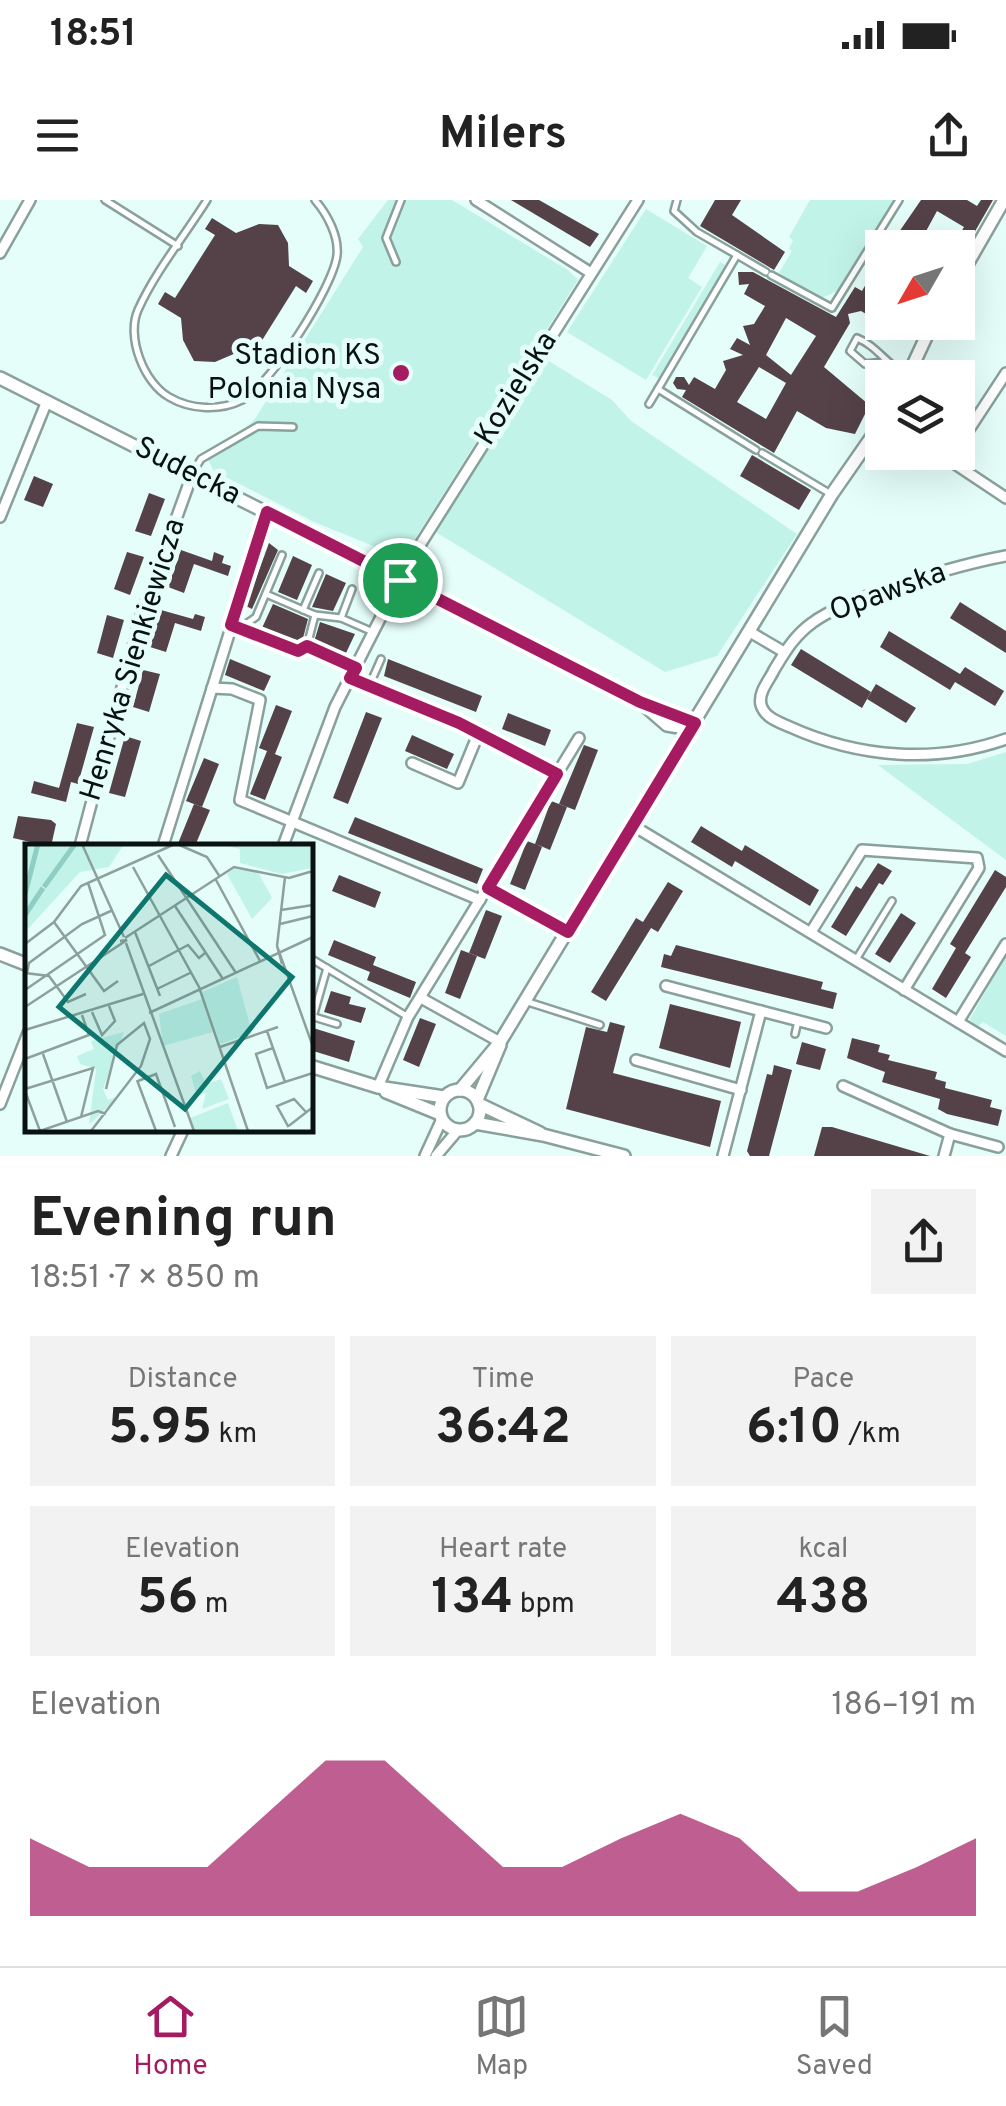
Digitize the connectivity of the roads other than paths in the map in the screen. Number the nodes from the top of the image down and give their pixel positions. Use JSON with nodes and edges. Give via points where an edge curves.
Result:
{"nodes":[{"id":1,"x":30,"y":200,"type":"edge"},
{"id":2,"x":104,"y":200,"type":"edge"},
{"id":3,"x":207,"y":200,"type":"edge"},
{"id":4,"x":314,"y":200,"type":"edge"},
{"id":5,"x":402,"y":200,"type":"edge"},
{"id":6,"x":476,"y":200,"type":"edge"},
{"id":7,"x":638,"y":200,"type":"edge"},
{"id":8,"x":677,"y":200,"type":"edge"},
{"id":9,"x":899,"y":200,"type":"edge"},
{"id":10,"x":1004,"y":200,"type":"edge"},
{"id":11,"x":178,"y":246,"type":"junction"},
{"id":12,"x":975,"y":250,"type":"edge"},
{"id":13,"x":0,"y":253,"type":"edge"},
{"id":14,"x":737,"y":256,"type":"junction"},
{"id":15,"x":396,"y":262,"type":"dead end"},
{"id":16,"x":591,"y":274,"type":"junction"},
{"id":17,"x":884,"y":362,"type":"joint"},
{"id":18,"x":1006,"y":372,"type":"edge"},
{"id":19,"x":0,"y":378,"type":"edge"},
{"id":20,"x":658,"y":389,"type":"junction"},
{"id":21,"x":47,"y":401,"type":"junction"},
{"id":22,"x":649,"y":404,"type":"dead end"},
{"id":23,"x":294,"y":428,"type":"dead end"},
{"id":24,"x":865,"y":446,"type":"edge"},
{"id":25,"x":192,"y":475,"type":"junction"},
{"id":26,"x":832,"y":494,"type":"junction"},
{"id":27,"x":1006,"y":498,"type":"edge"},
{"id":28,"x":267,"y":512,"type":"junction"},
{"id":29,"x":0,"y":518,"type":"edge"},
{"id":30,"x":282,"y":555,"type":"dead end"},
{"id":31,"x":1006,"y":556,"type":"edge"},
{"id":32,"x":319,"y":573,"type":"dead end"},
{"id":33,"x":400,"y":580,"type":"junction"},
{"id":34,"x":352,"y":589,"type":"dead end"},
{"id":35,"x":266,"y":594,"type":"junction"},
{"id":36,"x":303,"y":610,"type":"junction"},
{"id":37,"x":315,"y":615,"type":"junction"},
{"id":38,"x":341,"y":618,"type":"junction"},
{"id":39,"x":235,"y":627,"type":"junction"},
{"id":40,"x":374,"y":632,"type":"junction"},
{"id":41,"x":750,"y":632,"type":"junction"},
{"id":42,"x":307,"y":646,"type":"junction"},
{"id":43,"x":784,"y":652,"type":"junction"},
{"id":44,"x":380,"y":659,"type":"dead end"},
{"id":45,"x":353,"y":673,"type":"junction"},
{"id":46,"x":368,"y":686,"type":"junction"},
{"id":47,"x":212,"y":688,"type":"junction"},
{"id":48,"x":640,"y":702,"type":"junction"},
{"id":49,"x":667,"y":725,"type":"junction"},
{"id":50,"x":693,"y":726,"type":"junction"},
{"id":51,"x":479,"y":732,"type":"junction"},
{"id":52,"x":579,"y":738,"type":"dead end"},
{"id":53,"x":1006,"y":740,"type":"edge"},
{"id":54,"x":671,"y":761,"type":"junction"},
{"id":55,"x":412,"y":763,"type":"dead end"},
{"id":56,"x":557,"y":774,"type":"junction"},
{"id":57,"x":289,"y":822,"type":"junction"},
{"id":58,"x":632,"y":826,"type":"junction"},
{"id":59,"x":81,"y":844,"type":"edge"},
{"id":60,"x":164,"y":844,"type":"edge"},
{"id":61,"x":284,"y":844,"type":"edge"},
{"id":62,"x":488,"y":888,"type":"junction"},
{"id":63,"x":480,"y":900,"type":"junction"},
{"id":64,"x":892,"y":901,"type":"dead end"},
{"id":65,"x":568,"y":932,"type":"junction"},
{"id":66,"x":811,"y":932,"type":"junction"},
{"id":67,"x":1006,"y":944,"type":"edge"},
{"id":68,"x":0,"y":954,"type":"edge"},
{"id":69,"x":312,"y":959,"type":"edge"},
{"id":70,"x":857,"y":959,"type":"junction"},
{"id":71,"x":25,"y":964,"type":"edge"},
{"id":72,"x":327,"y":968,"type":"junction"},
{"id":73,"x":666,"y":986,"type":"dead end"},
{"id":74,"x":904,"y":990,"type":"junction"},
{"id":75,"x":421,"y":998,"type":"junction"},
{"id":76,"x":526,"y":1001,"type":"junction"},
{"id":77,"x":761,"y":1011,"type":"junction"},
{"id":78,"x":312,"y":1013,"type":"edge"},
{"id":79,"x":312,"y":1016,"type":"edge"},
{"id":80,"x":408,"y":1017,"type":"junction"},
{"id":81,"x":798,"y":1021,"type":"junction"},
{"id":82,"x":958,"y":1022,"type":"junction"},
{"id":83,"x":337,"y":1024,"type":"dead end"},
{"id":84,"x":600,"y":1025,"type":"dead end"},
{"id":85,"x":826,"y":1028,"type":"dead end"},
{"id":86,"x":794,"y":1034,"type":"dead end"},
{"id":87,"x":25,"y":1041,"type":"edge"},
{"id":88,"x":500,"y":1042,"type":"junction"},
{"id":89,"x":1006,"y":1051,"type":"edge"},
{"id":90,"x":636,"y":1060,"type":"dead end"},
{"id":91,"x":312,"y":1067,"type":"edge"},
{"id":92,"x":843,"y":1086,"type":"dead end"},
{"id":93,"x":378,"y":1087,"type":"junction"},
{"id":94,"x":460,"y":1090,"type":"junction"},
{"id":95,"x":741,"y":1090,"type":"junction"},
{"id":96,"x":444,"y":1098,"type":"junction"},
{"id":97,"x":478,"y":1102,"type":"junction"},
{"id":98,"x":0,"y":1104,"type":"edge"},
{"id":99,"x":441,"y":1117,"type":"junction"},
{"id":100,"x":475,"y":1123,"type":"junction"},
{"id":101,"x":458,"y":1130,"type":"junction"},
{"id":102,"x":183,"y":1131,"type":"edge"},
{"id":103,"x":950,"y":1134,"type":"junction"},
{"id":104,"x":543,"y":1135,"type":"junction"},
{"id":105,"x":998,"y":1147,"type":"dead end"},
{"id":106,"x":171,"y":1156,"type":"edge"},
{"id":107,"x":426,"y":1156,"type":"edge"},
{"id":108,"x":436,"y":1156,"type":"edge"},
{"id":109,"x":624,"y":1156,"type":"edge"},
{"id":110,"x":723,"y":1156,"type":"edge"},
{"id":111,"x":944,"y":1156,"type":"edge"}],
"edges":[{"from":1,"to":13,"type":"street"},
{"from":2,"to":11,"type":"lane"},
{"from":3,"to":11,"type":"lane"},
{"from":4,"to":11,"type":"lane","via":[[334,235],[334,271],[262,385],[228,406],[196,406],[168,396],[138,352],[136,314]]},
{"from":5,"to":15,"type":"lane","via":[[386,238]]},
{"from":6,"to":16,"type":"street"},
{"from":7,"to":16,"type":"street","name":"Kozielska"},
{"from":8,"to":14,"type":"lane","via":[[674,211]]},
{"from":9,"to":14,"type":"lane","via":[[832,308]]},
{"from":10,"to":12,"type":"street"},
{"from":14,"to":20,"type":"lane"},
{"from":16,"to":33,"type":"street","name":"Kozielska"},
{"from":17,"to":17,"type":"lane","via":[[865,364],[850,351],[857,338],[873,344]]},
{"from":18,"to":27,"type":"street","via":[[955,464]]},
{"from":19,"to":21,"type":"street","name":"Sudecka"},
{"from":20,"to":22,"type":"lane"},
{"from":20,"to":26,"type":"lane"},
{"from":21,"to":25,"type":"street","name":"Sudecka"},
{"from":21,"to":29,"type":"street"},
{"from":23,"to":25,"type":"lane","via":[[258,426],[201,459]]},
{"from":24,"to":26,"type":"street"},
{"from":25,"to":28,"type":"street","name":"Sudecka"},
{"from":25,"to":59,"type":"street","name":"Henryka Sienkiewicza","via":[[141,616]]},
{"from":26,"to":41,"type":"street"},
{"from":28,"to":33,"type":"street","name":"Sudecka"},
{"from":28,"to":39,"type":"street"},
{"from":30,"to":35,"type":"lane"},
{"from":31,"to":43,"type":"street","name":"Opawska","via":[[944,570],[839,609],[813,621]]},
{"from":32,"to":36,"type":"lane"},
{"from":33,"to":40,"type":"street","name":"Kozielska"},
{"from":33,"to":48,"type":"street","name":"Sudecka"},
{"from":34,"to":38,"type":"lane"},
{"from":35,"to":36,"type":"lane"},
{"from":35,"to":39,"type":"lane","via":[[256,617]]},
{"from":36,"to":37,"type":"lane"},
{"from":37,"to":38,"type":"lane"},
{"from":37,"to":42,"type":"lane"},
{"from":38,"to":40,"type":"lane"},
{"from":39,"to":42,"type":"lane","via":[[298,651]]},
{"from":39,"to":47,"type":"street"},
{"from":40,"to":45,"type":"street","name":"Kozielska"},
{"from":41,"to":43,"type":"street"},
{"from":41,"to":50,"type":"street"},
{"from":42,"to":45,"type":"lane"},
{"from":43,"to":53,"type":"street","name":"Opawska","via":[[763,690],[762,708],[798,730],[902,755]]},
{"from":44,"to":46,"type":"lane"},
{"from":45,"to":46,"type":"street"},
{"from":45,"to":57,"type":"street","name":"Kozielska"},
{"from":46,"to":51,"type":"street"},
{"from":47,"to":57,"type":"street","via":[[260,700],[240,800]]},
{"from":47,"to":60,"type":"street"},
{"from":48,"to":49,"type":"street","name":"Sudecka"},
{"from":48,"to":50,"type":"street","name":"Sudecka"},
{"from":49,"to":50,"type":"street"},
{"from":49,"to":54,"type":"street"},
{"from":50,"to":54,"type":"street"},
{"from":51,"to":55,"type":"street","via":[[458,783]]},
{"from":51,"to":56,"type":"street"},
{"from":52,"to":56,"type":"street"},
{"from":54,"to":58,"type":"street"},
{"from":56,"to":62,"type":"street"},
{"from":57,"to":61,"type":"street","name":"Kozielska"},
{"from":57,"to":63,"type":"street"},
{"from":58,"to":65,"type":"street"},
{"from":58,"to":66,"type":"street"},
{"from":62,"to":63,"type":"street"},
{"from":62,"to":65,"type":"street"},
{"from":63,"to":75,"type":"street"},
{"from":64,"to":70,"type":"lane"},
{"from":65,"to":76,"type":"street"},
{"from":66,"to":70,"type":"street"},
{"from":66,"to":74,"type":"street","via":[[862,850],[971,855],[979,868]]},
{"from":67,"to":82,"type":"street"},
{"from":68,"to":71,"type":"street"},
{"from":69,"to":72,"type":"lane"},
{"from":70,"to":74,"type":"street"},
{"from":72,"to":78,"type":"lane"},
{"from":72,"to":80,"type":"lane"},
{"from":73,"to":77,"type":"street"},
{"from":74,"to":82,"type":"street"},
{"from":75,"to":80,"type":"street"},
{"from":75,"to":88,"type":"street"},
{"from":76,"to":84,"type":"lane"},
{"from":76,"to":88,"type":"street"},
{"from":77,"to":81,"type":"street"},
{"from":77,"to":95,"type":"street"},
{"from":79,"to":83,"type":"lane"},
{"from":80,"to":93,"type":"street"},
{"from":81,"to":85,"type":"street"},
{"from":81,"to":86,"type":"lane"},
{"from":82,"to":89,"type":"street"},
{"from":87,"to":98,"type":"street"},
{"from":88,"to":94,"type":"street"},
{"from":88,"to":97,"type":"street"},
{"from":90,"to":95,"type":"street"},
{"from":91,"to":93,"type":"street"},
{"from":92,"to":103,"type":"street"},
{"from":93,"to":96,"type":"street"},
{"from":93,"to":99,"type":"street"},
{"from":94,"to":96,"type":"street"},
{"from":94,"to":97,"type":"street"},
{"from":95,"to":110,"type":"street"},
{"from":96,"to":99,"type":"street"},
{"from":97,"to":100,"type":"street"},
{"from":97,"to":104,"type":"street"},
{"from":99,"to":101,"type":"street"},
{"from":99,"to":107,"type":"street"},
{"from":100,"to":101,"type":"street"},
{"from":100,"to":104,"type":"street"},
{"from":101,"to":108,"type":"street"},
{"from":102,"to":106,"type":"street"},
{"from":103,"to":105,"type":"street"},
{"from":103,"to":111,"type":"street"},
{"from":104,"to":109,"type":"street"}]}
